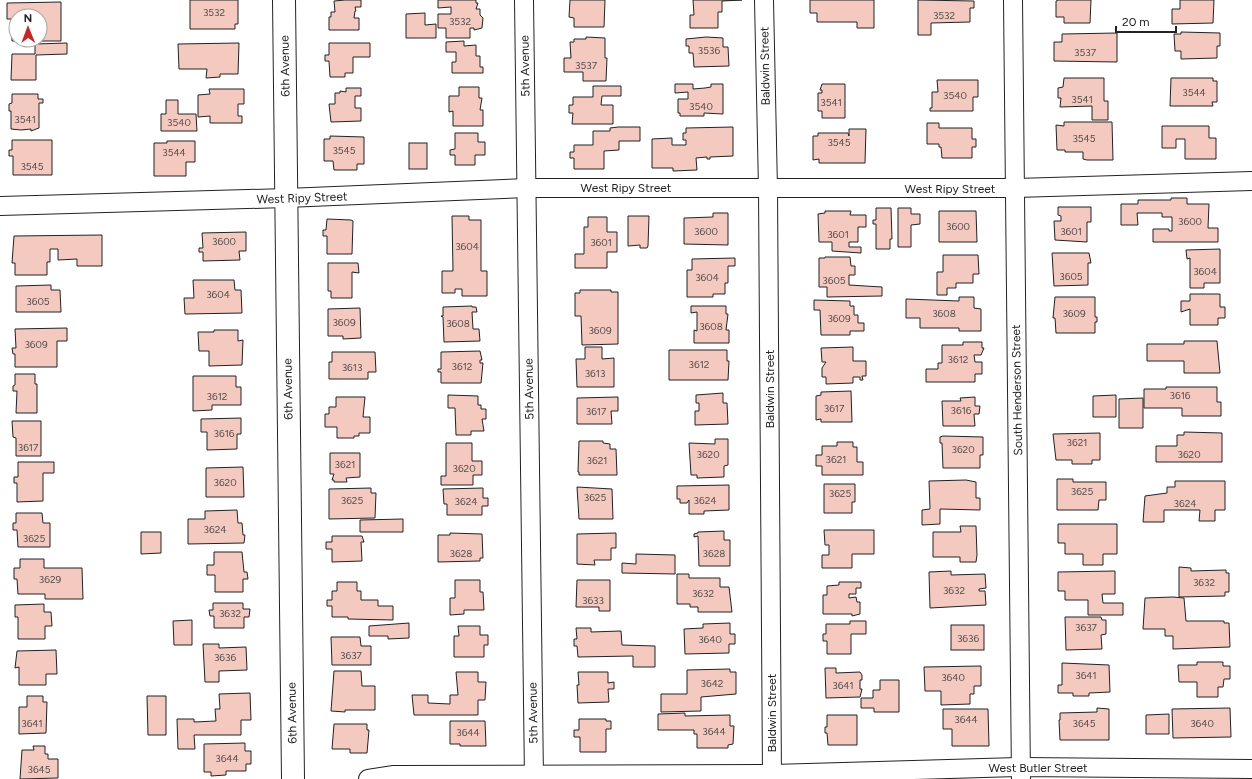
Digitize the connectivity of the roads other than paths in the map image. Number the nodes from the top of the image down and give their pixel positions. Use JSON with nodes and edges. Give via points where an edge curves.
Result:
{"nodes":[{"id":1,"x":284,"y":0,"type":"edge"},
{"id":2,"x":524,"y":0,"type":"edge"},
{"id":3,"x":764,"y":0,"type":"edge"},
{"id":4,"x":1013,"y":0,"type":"edge"},
{"id":5,"x":1252,"y":181,"type":"edge"},
{"id":6,"x":527,"y":188,"type":"junction"},
{"id":7,"x":1015,"y":188,"type":"junction"},
{"id":8,"x":768,"y":189,"type":"junction"},
{"id":9,"x":286,"y":198,"type":"junction"},
{"id":10,"x":0,"y":206,"type":"edge"},
{"id":11,"x":1252,"y":769,"type":"edge"},
{"id":12,"x":1021,"y":773,"type":"edge"},
{"id":13,"x":534,"y":776,"type":"edge"},
{"id":14,"x":772,"y":777,"type":"edge"},
{"id":15,"x":293,"y":779,"type":"edge"},
{"id":16,"x":368,"y":779,"type":"edge"}],
"edges":[{"from":1,"to":9,"type":"street","name":"6th Avenue"},
{"from":2,"to":6,"type":"street","name":"5th Avenue"},
{"from":3,"to":8,"type":"street","name":"Baldwin Street"},
{"from":4,"to":7,"type":"street","name":"South Henderson Street"},
{"from":5,"to":7,"type":"street","name":"West Ripy Street"},
{"from":6,"to":8,"type":"street","name":"West Ripy Street"},
{"from":6,"to":9,"type":"street","name":"West Ripy Street"},
{"from":6,"to":13,"type":"street","name":"5th Avenue"},
{"from":7,"to":8,"type":"street","name":"West Ripy Street"},
{"from":7,"to":12,"type":"street","name":"South Henderson Street"},
{"from":8,"to":14,"type":"street","name":"Baldwin Street"},
{"from":9,"to":10,"type":"street","name":"West Ripy Street"},
{"from":9,"to":15,"type":"street","name":"6th Avenue"},
{"from":11,"to":12,"type":"street","name":"West Butler Street"},
{"from":12,"to":14,"type":"street","name":"West Butler Street"},
{"from":13,"to":14,"type":"street","name":"West Butler Street"},
{"from":13,"to":16,"type":"street","name":"West Butler Street","via":[[394,775]]}]}
